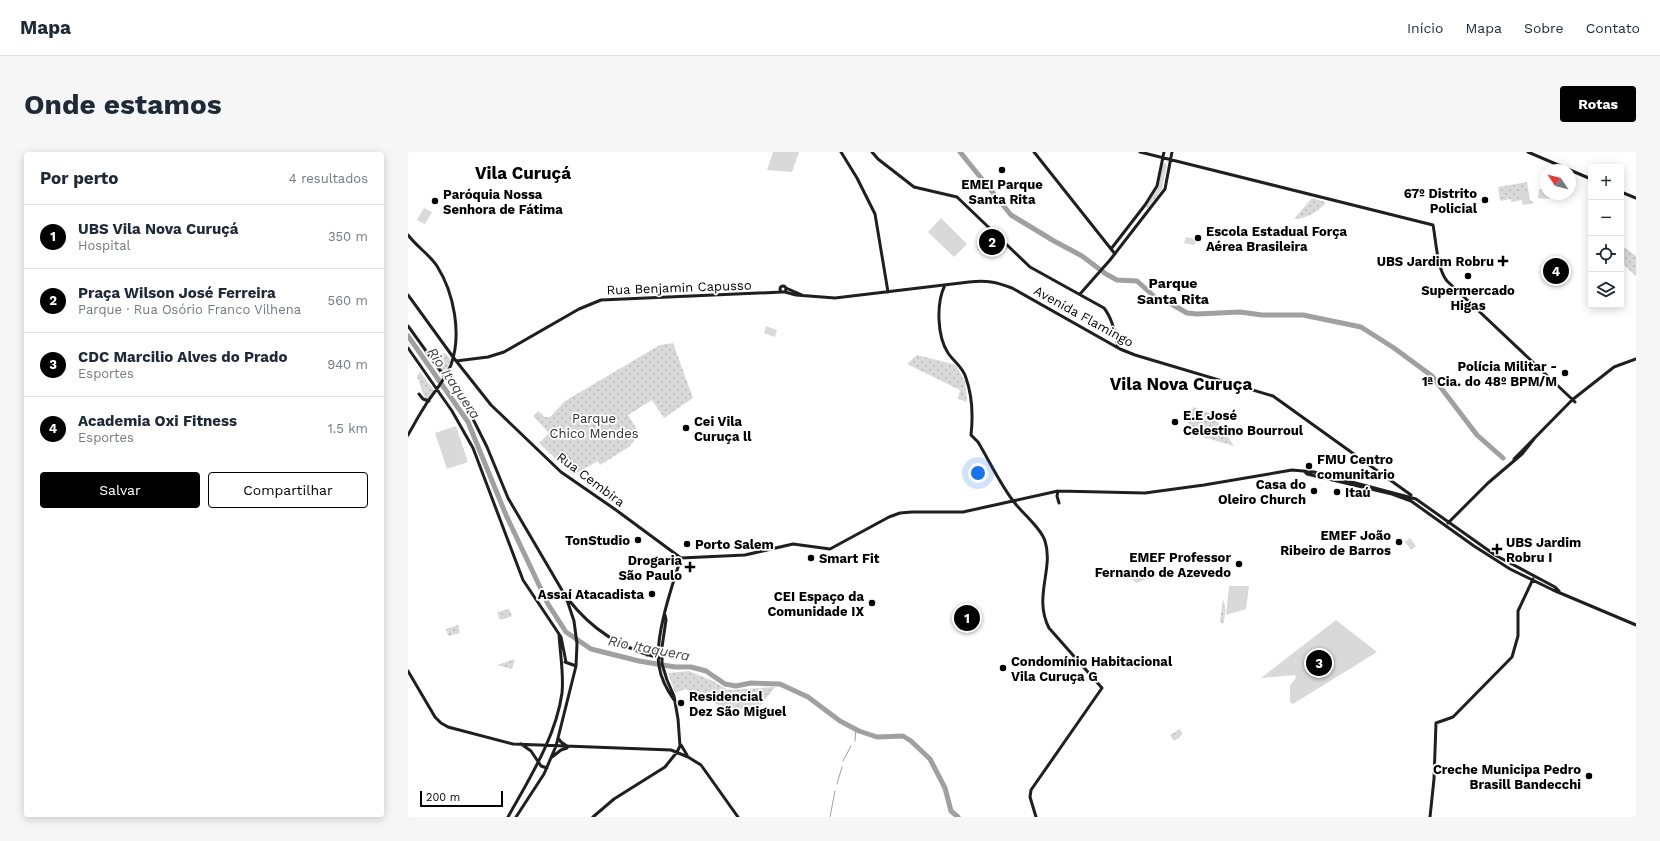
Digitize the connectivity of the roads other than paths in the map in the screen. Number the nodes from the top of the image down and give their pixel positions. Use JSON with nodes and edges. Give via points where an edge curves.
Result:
{"nodes":[{"id":1,"x":841,"y":152,"type":"edge"},
{"id":2,"x":872,"y":152,"type":"edge"},
{"id":3,"x":1034,"y":152,"type":"edge"},
{"id":4,"x":1140,"y":152,"type":"edge"},
{"id":5,"x":1164,"y":152,"type":"edge"},
{"id":6,"x":1172,"y":152,"type":"edge"},
{"id":7,"x":1528,"y":152,"type":"edge"},
{"id":8,"x":1163,"y":158,"type":"junction"},
{"id":9,"x":1171,"y":159,"type":"junction"},
{"id":10,"x":1588,"y":178,"type":"edge"},
{"id":11,"x":1624,"y":193,"type":"edge"},
{"id":12,"x":1636,"y":198,"type":"edge"},
{"id":13,"x":408,"y":234,"type":"edge"},
{"id":14,"x":1111,"y":249,"type":"junction"},
{"id":15,"x":1115,"y":254,"type":"junction"},
{"id":16,"x":945,"y":285,"type":"junction"},
{"id":17,"x":786,"y":288,"type":"joint"},
{"id":18,"x":783,"y":291,"type":"junction"},
{"id":19,"x":888,"y":292,"type":"junction"},
{"id":20,"x":408,"y":294,"type":"edge"},
{"id":21,"x":1080,"y":294,"type":"junction"},
{"id":22,"x":802,"y":295,"type":"junction"},
{"id":23,"x":408,"y":326,"type":"edge"},
{"id":24,"x":1118,"y":347,"type":"junction"},
{"id":25,"x":408,"y":348,"type":"edge"},
{"id":26,"x":453,"y":357,"type":"junction"},
{"id":27,"x":1636,"y":359,"type":"edge"},
{"id":28,"x":456,"y":361,"type":"junction"},
{"id":29,"x":444,"y":378,"type":"junction"},
{"id":30,"x":437,"y":389,"type":"junction"},
{"id":31,"x":419,"y":394,"type":"dead end"},
{"id":32,"x":429,"y":401,"type":"junction"},
{"id":33,"x":1573,"y":401,"type":"junction"},
{"id":34,"x":408,"y":435,"type":"edge"},
{"id":35,"x":1398,"y":486,"type":"junction"},
{"id":36,"x":1058,"y":491,"type":"junction"},
{"id":37,"x":1398,"y":494,"type":"junction"},
{"id":38,"x":1416,"y":499,"type":"junction"},
{"id":39,"x":1013,"y":501,"type":"junction"},
{"id":40,"x":1059,"y":503,"type":"dead end"},
{"id":41,"x":1448,"y":522,"type":"junction"},
{"id":42,"x":1445,"y":525,"type":"junction"},
{"id":43,"x":680,"y":558,"type":"junction"},
{"id":44,"x":1535,"y":577,"type":"junction"},
{"id":45,"x":1532,"y":581,"type":"junction"},
{"id":46,"x":1559,"y":591,"type":"junction"},
{"id":47,"x":566,"y":597,"type":"junction"},
{"id":48,"x":665,"y":615,"type":"junction"},
{"id":49,"x":1636,"y":625,"type":"edge"},
{"id":50,"x":559,"y":634,"type":"junction"},
{"id":51,"x":659,"y":646,"type":"junction"},
{"id":52,"x":647,"y":655,"type":"junction"},
{"id":53,"x":660,"y":660,"type":"junction"},
{"id":54,"x":561,"y":661,"type":"junction"},
{"id":55,"x":566,"y":662,"type":"junction"},
{"id":56,"x":576,"y":666,"type":"junction"},
{"id":57,"x":408,"y":671,"type":"edge"},
{"id":58,"x":558,"y":737,"type":"junction"},
{"id":59,"x":681,"y":743,"type":"junction"},
{"id":60,"x":521,"y":744,"type":"junction"},
{"id":61,"x":546,"y":745,"type":"junction"},
{"id":62,"x":556,"y":746,"type":"junction"},
{"id":63,"x":571,"y":747,"type":"junction"},
{"id":64,"x":677,"y":752,"type":"junction"},
{"id":65,"x":688,"y":757,"type":"junction"},
{"id":66,"x":551,"y":759,"type":"junction"},
{"id":67,"x":538,"y":763,"type":"junction"},
{"id":68,"x":547,"y":768,"type":"junction"},
{"id":69,"x":508,"y":817,"type":"edge"},
{"id":70,"x":516,"y":817,"type":"edge"},
{"id":71,"x":593,"y":817,"type":"edge"},
{"id":72,"x":738,"y":817,"type":"edge"},
{"id":73,"x":1036,"y":817,"type":"edge"},
{"id":74,"x":1430,"y":817,"type":"edge"}],
"edges":[{"from":1,"to":19,"type":"street","via":[[875,214]]},
{"from":2,"to":21,"type":"street","via":[[914,187],[957,197],[1030,267]]},
{"from":3,"to":14,"type":"street"},
{"from":4,"to":8,"type":"street"},
{"from":5,"to":8,"type":"street"},
{"from":6,"to":9,"type":"street"},
{"from":7,"to":10,"type":"street"},
{"from":8,"to":9,"type":"street"},
{"from":8,"to":14,"type":"street","via":[[1157,186]]},
{"from":9,"to":15,"type":"street","via":[[1165,189]]},
{"from":9,"to":33,"type":"street","via":[[1433,225],[1444,277]]},
{"from":11,"to":12,"type":"street"},
{"from":13,"to":26,"type":"street","via":[[433,261],[448,289],[456,328]]},
{"from":14,"to":15,"type":"street"},
{"from":15,"to":21,"type":"street"},
{"from":16,"to":19,"type":"street","name":"Avenida Flamingo"},
{"from":16,"to":24,"type":"street","name":"Avenida Flamingo","via":[[987,280],[1002,284]]},
{"from":16,"to":39,"type":"street","via":[[941,293],[940,326],[946,349],[961,367],[966,378],[972,413],[971,435],[978,442]]},
{"from":17,"to":18,"type":"street","name":"Rua Benjamin Capusso","via":[[783,286]]},
{"from":17,"to":22,"type":"street","name":"Avenida Flamingo"},
{"from":18,"to":22,"type":"street","name":"Avenida Flamingo"},
{"from":18,"to":28,"type":"street","name":"Rua Benjamin Capusso","via":[[772,294],[600,300],[579,309],[504,352]]},
{"from":19,"to":22,"type":"street","name":"Avenida Flamingo","via":[[835,298]]},
{"from":20,"to":26,"type":"street","name":"Rua Cembira"},
{"from":21,"to":24,"type":"street","via":[[1105,310]]},
{"from":23,"to":29,"type":"street"},
{"from":24,"to":35,"type":"street","name":"Avenida Flamingo","via":[[1135,355],[1273,396]]},
{"from":25,"to":30,"type":"street"},
{"from":26,"to":28,"type":"street","name":"Rua Cembira"},
{"from":26,"to":29,"type":"street"},
{"from":27,"to":33,"type":"street","via":[[1614,367]]},
{"from":28,"to":43,"type":"street","name":"Rua Cembira","via":[[491,405],[562,472]]},
{"from":29,"to":30,"type":"street"},
{"from":29,"to":47,"type":"street","via":[[474,421],[508,498]]},
{"from":30,"to":32,"type":"street"},
{"from":30,"to":50,"type":"street","via":[[473,448],[525,584]]},
{"from":31,"to":32,"type":"street"},
{"from":32,"to":34,"type":"street"},
{"from":33,"to":41,"type":"street"},
{"from":35,"to":37,"type":"street"},
{"from":35,"to":38,"type":"street","name":"Avenida Flamingo"},
{"from":36,"to":37,"type":"street","via":[[1145,493],[1292,470],[1314,472]]},
{"from":36,"to":39,"type":"street"},
{"from":36,"to":40,"type":"street"},
{"from":37,"to":38,"type":"street"},
{"from":37,"to":42,"type":"street"},
{"from":38,"to":41,"type":"street","name":"Avenida Flamingo"},
{"from":39,"to":43,"type":"street","via":[[963,512],[897,514],[830,549],[793,544],[745,555]]},
{"from":39,"to":73,"type":"street","via":[[1039,531],[1045,542],[1046,568],[1042,605],[1046,622],[1051,631],[1102,688],[1031,790],[1030,797]]},
{"from":41,"to":42,"type":"street"},
{"from":41,"to":44,"type":"street","name":"Avenida Flamingo","via":[[1495,555]]},
{"from":42,"to":45,"type":"street","via":[[1493,559]]},
{"from":43,"to":48,"type":"street"},
{"from":44,"to":45,"type":"street"},
{"from":44,"to":46,"type":"street","name":"Avenida Flamingo"},
{"from":45,"to":46,"type":"street"},
{"from":45,"to":74,"type":"street","via":[[1518,612],[1518,636],[1512,657],[1464,707],[1450,719],[1436,724]]},
{"from":46,"to":49,"type":"street"},
{"from":47,"to":52,"type":"street","via":[[597,630]]},
{"from":47,"to":56,"type":"street","via":[[576,629]]},
{"from":48,"to":51,"type":"street"},
{"from":48,"to":53,"type":"street"},
{"from":50,"to":54,"type":"street"},
{"from":50,"to":55,"type":"street"},
{"from":51,"to":52,"type":"street","via":[[654,653]]},
{"from":51,"to":53,"type":"street"},
{"from":52,"to":53,"type":"street"},
{"from":53,"to":59,"type":"street","via":[[666,689],[674,702]]},
{"from":54,"to":55,"type":"street"},
{"from":54,"to":61,"type":"street","via":[[562,694]]},
{"from":55,"to":56,"type":"street"},
{"from":56,"to":58,"type":"street"},
{"from":57,"to":60,"type":"street","via":[[441,723],[506,743]]},
{"from":58,"to":62,"type":"street"},
{"from":58,"to":63,"type":"street","via":[[563,744]]},
{"from":59,"to":64,"type":"street"},
{"from":59,"to":65,"type":"street"},
{"from":60,"to":61,"type":"street"},
{"from":60,"to":67,"type":"street","via":[[531,752]]},
{"from":61,"to":62,"type":"street"},
{"from":61,"to":67,"type":"street"},
{"from":62,"to":63,"type":"street"},
{"from":62,"to":66,"type":"street"},
{"from":63,"to":64,"type":"street"},
{"from":63,"to":66,"type":"street","via":[[561,750]]},
{"from":64,"to":65,"type":"street"},
{"from":64,"to":71,"type":"street","via":[[661,770],[614,799]]},
{"from":65,"to":72,"type":"street","via":[[701,765]]},
{"from":66,"to":68,"type":"street"},
{"from":67,"to":68,"type":"street"},
{"from":67,"to":69,"type":"street"},
{"from":68,"to":70,"type":"street"}]}
